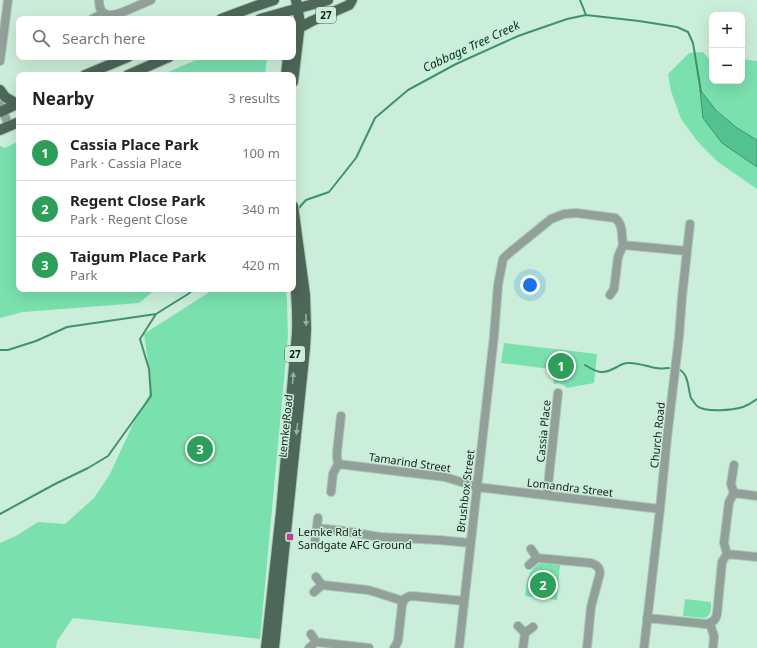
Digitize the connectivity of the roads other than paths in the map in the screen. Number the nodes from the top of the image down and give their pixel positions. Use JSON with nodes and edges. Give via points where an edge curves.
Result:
{"nodes":[{"id":1,"x":8,"y":0,"type":"edge"},
{"id":2,"x":98,"y":0,"type":"edge"},
{"id":3,"x":151,"y":0,"type":"edge"},
{"id":4,"x":274,"y":0,"type":"edge"},
{"id":5,"x":328,"y":0,"type":"edge"},
{"id":6,"x":352,"y":0,"type":"edge"},
{"id":7,"x":294,"y":8,"type":"edge"},
{"id":8,"x":102,"y":12,"type":"junction"},
{"id":9,"x":98,"y":16,"type":"edge"},
{"id":10,"x":229,"y":16,"type":"edge"},
{"id":11,"x":272,"y":16,"type":"edge"},
{"id":12,"x":299,"y":28,"type":"junction"},
{"id":13,"x":296,"y":55,"type":"edge"},
{"id":14,"x":121,"y":60,"type":"edge"},
{"id":15,"x":162,"y":60,"type":"edge"},
{"id":16,"x":288,"y":60,"type":"edge"},
{"id":17,"x":295,"y":60,"type":"edge"},
{"id":18,"x":0,"y":61,"type":"edge"},
{"id":19,"x":92,"y":72,"type":"edge"},
{"id":20,"x":135,"y":72,"type":"edge"},
{"id":21,"x":286,"y":72,"type":"edge"},
{"id":22,"x":294,"y":72,"type":"edge"},
{"id":23,"x":0,"y":90,"type":"edge"},
{"id":24,"x":16,"y":103,"type":"edge"},
{"id":25,"x":16,"y":105,"type":"edge"},
{"id":26,"x":1,"y":109,"type":"edge"},
{"id":27,"x":16,"y":123,"type":"edge"},
{"id":28,"x":3,"y":127,"type":"edge"},
{"id":29,"x":690,"y":224,"type":"dead end"},
{"id":30,"x":296,"y":226,"type":"edge"},
{"id":31,"x":623,"y":245,"type":"junction"},
{"id":32,"x":687,"y":251,"type":"junction"},
{"id":33,"x":296,"y":284,"type":"edge"},
{"id":34,"x":610,"y":295,"type":"dead end"},
{"id":35,"x":558,"y":394,"type":"dead end"},
{"id":36,"x":341,"y":416,"type":"dead end"},
{"id":37,"x":338,"y":464,"type":"junction"},
{"id":38,"x":734,"y":465,"type":"dead end"},
{"id":39,"x":477,"y":486,"type":"junction"},
{"id":40,"x":331,"y":492,"type":"dead end"},
{"id":41,"x":734,"y":493,"type":"junction"},
{"id":42,"x":547,"y":495,"type":"junction"},
{"id":43,"x":757,"y":496,"type":"edge"},
{"id":44,"x":660,"y":509,"type":"junction"},
{"id":45,"x":318,"y":518,"type":"dead end"},
{"id":46,"x":317,"y":528,"type":"junction"},
{"id":47,"x":315,"y":540,"type":"dead end"},
{"id":48,"x":470,"y":543,"type":"junction"},
{"id":49,"x":531,"y":549,"type":"dead end"},
{"id":50,"x":727,"y":554,"type":"junction"},
{"id":51,"x":757,"y":557,"type":"edge"},
{"id":52,"x":538,"y":558,"type":"junction"},
{"id":53,"x":529,"y":564,"type":"dead end"},
{"id":54,"x":316,"y":577,"type":"dead end"},
{"id":55,"x":322,"y":586,"type":"junction"},
{"id":56,"x":314,"y":592,"type":"dead end"},
{"id":57,"x":403,"y":601,"type":"junction"},
{"id":58,"x":464,"y":601,"type":"junction"},
{"id":59,"x":647,"y":618,"type":"junction"},
{"id":60,"x":710,"y":624,"type":"junction"},
{"id":61,"x":518,"y":626,"type":"dead end"},
{"id":62,"x":533,"y":627,"type":"dead end"},
{"id":63,"x":525,"y":633,"type":"junction"},
{"id":64,"x":311,"y":634,"type":"dead end"},
{"id":65,"x":316,"y":642,"type":"junction"},
{"id":66,"x":266,"y":648,"type":"edge"},
{"id":67,"x":274,"y":648,"type":"edge"},
{"id":68,"x":309,"y":648,"type":"edge"},
{"id":69,"x":369,"y":648,"type":"edge"},
{"id":70,"x":394,"y":648,"type":"edge"},
{"id":71,"x":459,"y":648,"type":"edge"},
{"id":72,"x":523,"y":648,"type":"edge"},
{"id":73,"x":586,"y":648,"type":"edge"},
{"id":74,"x":644,"y":648,"type":"edge"},
{"id":75,"x":713,"y":648,"type":"edge"}],
"edges":[{"from":1,"to":18,"type":"street"},
{"from":2,"to":8,"type":"street"},
{"from":3,"to":8,"type":"street","via":[[114,15]]},
{"from":4,"to":10,"type":"main road"},
{"from":5,"to":7,"type":"main road"},
{"from":6,"to":12,"type":"main road","number":"27","via":[[350,5]]},
{"from":7,"to":11,"type":"main road"},
{"from":7,"to":12,"type":"main road","number":"27","via":[[300,19]]},
{"from":8,"to":9,"type":"street"},
{"from":12,"to":13,"type":"main road","number":"27"},
{"from":14,"to":19,"type":"main road"},
{"from":15,"to":20,"type":"main road"},
{"from":16,"to":21,"type":"main road"},
{"from":17,"to":22,"type":"main road","number":"27"},
{"from":23,"to":24,"type":"main road"},
{"from":25,"to":26,"type":"main road"},
{"from":26,"to":28,"type":"street"},
{"from":27,"to":28,"type":"main road"},
{"from":29,"to":32,"type":"street","name":"Church Road"},
{"from":30,"to":67,"type":"main road","name":"Lemke Road","number":"27","one_way":true,"via":[[305,295],[306,329]]},
{"from":31,"to":32,"type":"street"},
{"from":31,"to":34,"type":"street","via":[[618,257],[614,289]]},
{"from":31,"to":39,"type":"street","name":"Brushbox Street","via":[[620,221],[615,218],[564,214],[551,219],[503,259],[498,285]]},
{"from":32,"to":44,"type":"street","name":"Church Road"},
{"from":66,"to":33,"type":"main road","name":"Lemke Road","number":"27","one_way":true,"via":[[297,333]]},
{"from":35,"to":42,"type":"street","name":"Cassia Place"},
{"from":36,"to":37,"type":"street"},
{"from":37,"to":39,"type":"street","name":"Tamarind Street","via":[[445,477]]},
{"from":37,"to":40,"type":"street","via":[[333,474]]},
{"from":38,"to":41,"type":"street","via":[[731,482]]},
{"from":39,"to":42,"type":"street","name":"Lomandra Street"},
{"from":39,"to":48,"type":"street","name":"Brushbox Street"},
{"from":41,"to":43,"type":"street"},
{"from":41,"to":50,"type":"street","via":[[729,502],[724,543]]},
{"from":42,"to":44,"type":"street","name":"Lomandra Street"},
{"from":44,"to":59,"type":"street","name":"Church Road"},
{"from":45,"to":46,"type":"street"},
{"from":46,"to":47,"type":"street"},
{"from":46,"to":48,"type":"street","via":[[380,537]]},
{"from":48,"to":58,"type":"street","name":"Brushbox Street"},
{"from":49,"to":52,"type":"street"},
{"from":50,"to":51,"type":"street"},
{"from":50,"to":60,"type":"street","via":[[722,562],[716,616]]},
{"from":52,"to":53,"type":"street"},
{"from":52,"to":73,"type":"street","via":[[591,564],[599,569]]},
{"from":54,"to":55,"type":"street"},
{"from":55,"to":56,"type":"street"},
{"from":55,"to":57,"type":"street","via":[[368,590]]},
{"from":57,"to":58,"type":"street","via":[[408,596],[413,596]]},
{"from":57,"to":70,"type":"street","via":[[398,641]]},
{"from":58,"to":71,"type":"street","name":"Brushbox Street"},
{"from":59,"to":60,"type":"street"},
{"from":59,"to":74,"type":"street","name":"Church Road"},
{"from":60,"to":75,"type":"street","via":[[714,636]]},
{"from":61,"to":63,"type":"street"},
{"from":62,"to":63,"type":"street"},
{"from":63,"to":72,"type":"street"},
{"from":64,"to":65,"type":"street"},
{"from":65,"to":68,"type":"street"},
{"from":65,"to":69,"type":"street"}]}
